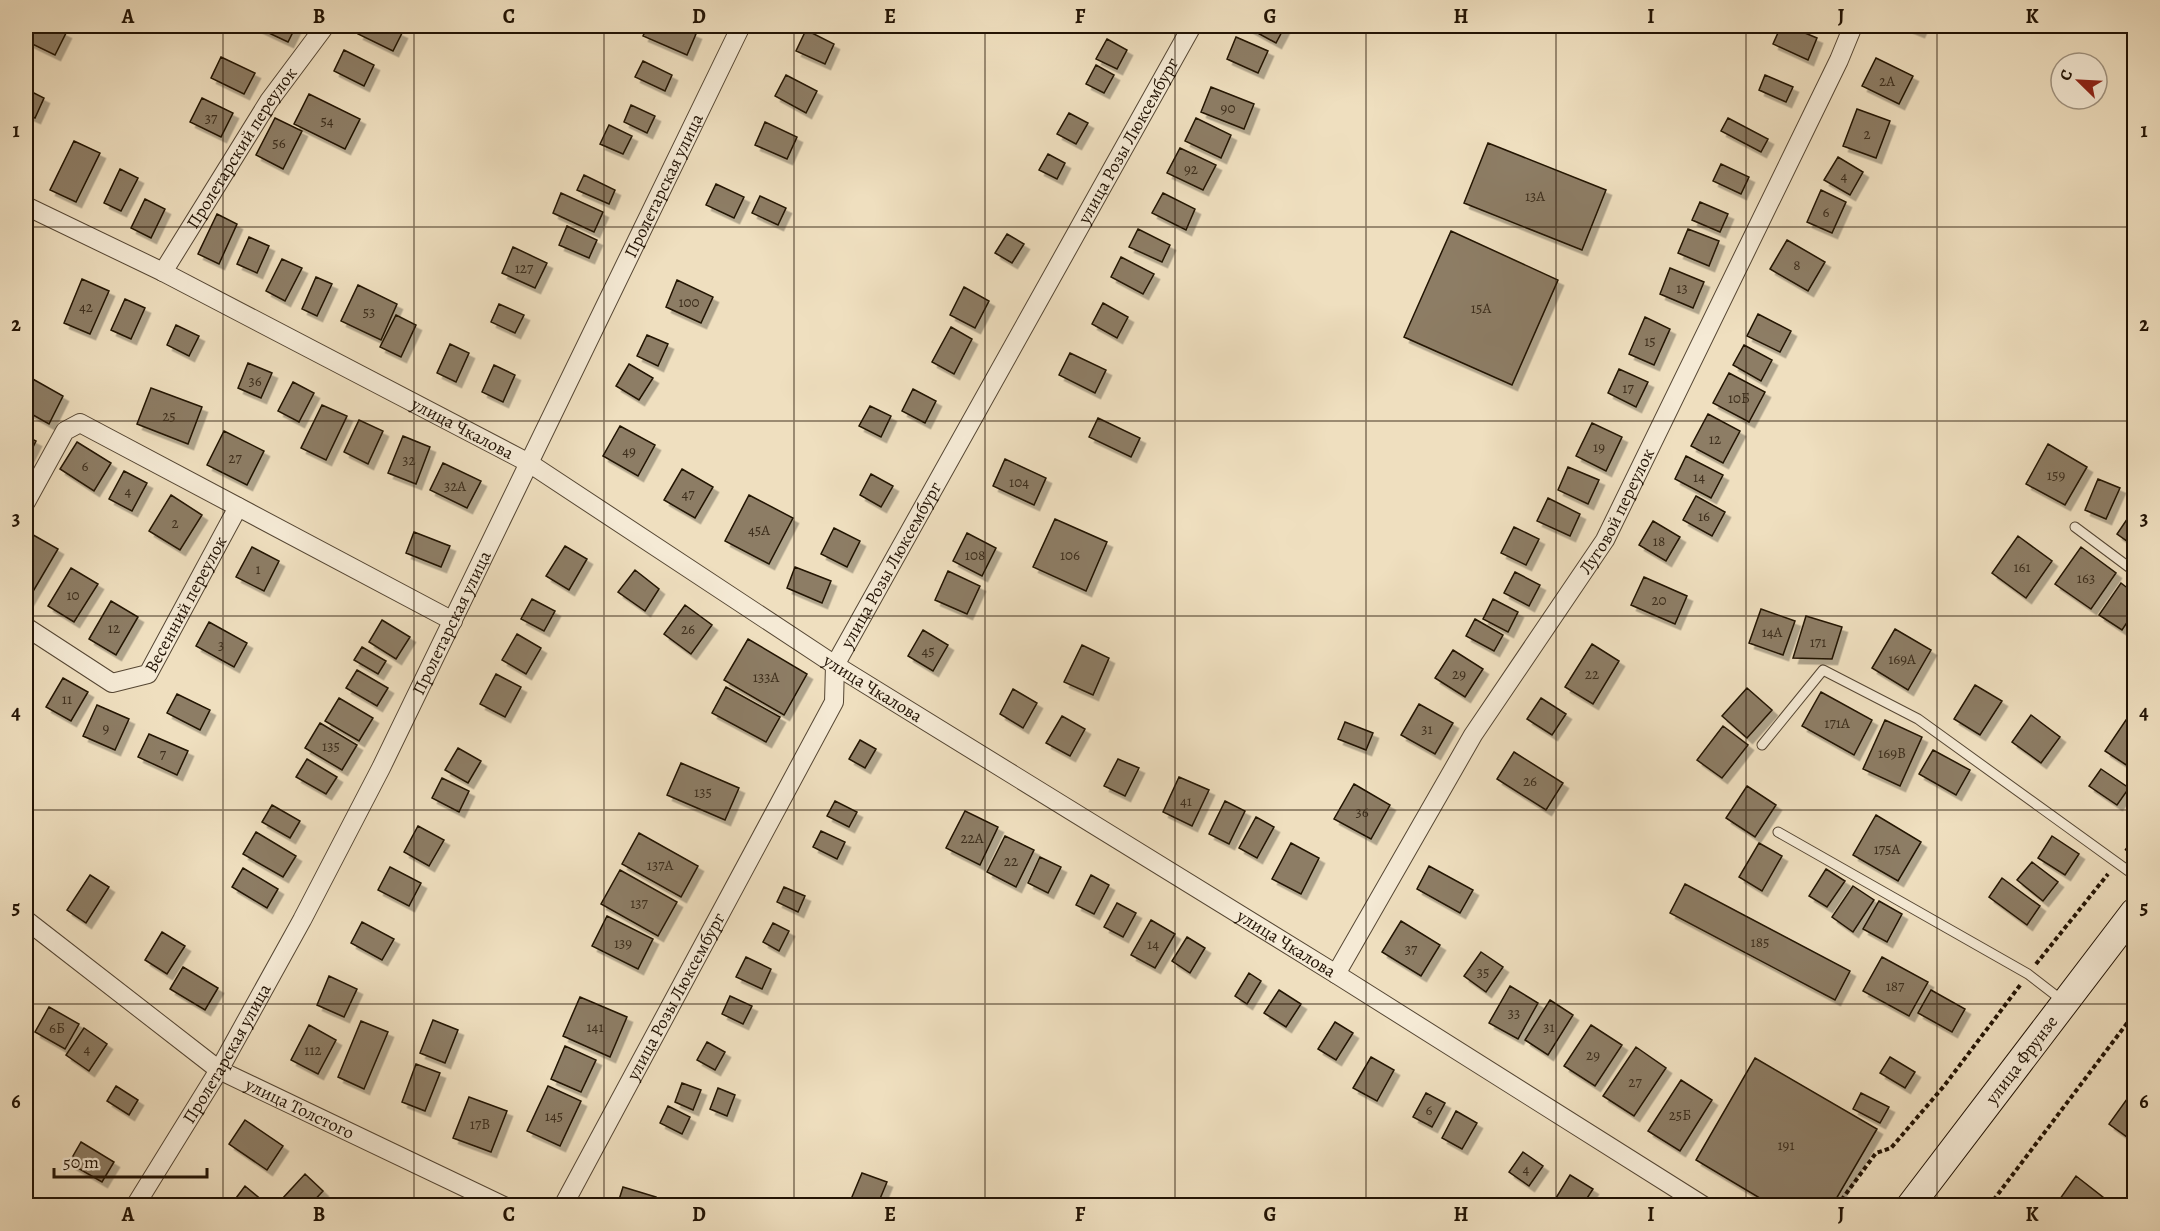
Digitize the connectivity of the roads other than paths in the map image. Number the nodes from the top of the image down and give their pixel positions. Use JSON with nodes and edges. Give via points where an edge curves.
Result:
{"nodes":[{"id":1,"x":325,"y":26,"type":"edge"},
{"id":2,"x":741,"y":26,"type":"edge"},
{"id":3,"x":1192,"y":26,"type":"edge"},
{"id":4,"x":1853,"y":26,"type":"edge"},
{"id":5,"x":26,"y":206,"type":"edge"},
{"id":6,"x":163,"y":272,"type":"junction"},
{"id":7,"x":529,"y":463,"type":"junction"},
{"id":8,"x":26,"y":502,"type":"edge"},
{"id":9,"x":238,"y":507,"type":"junction"},
{"id":10,"x":2075,"y":527,"type":"dead end"},
{"id":11,"x":2134,"y":571,"type":"edge"},
{"id":12,"x":453,"y":621,"type":"junction"},
{"id":13,"x":26,"y":627,"type":"edge"},
{"id":14,"x":835,"y":665,"type":"junction"},
{"id":15,"x":1762,"y":745,"type":"dead end"},
{"id":16,"x":1778,"y":832,"type":"dead end"},
{"id":17,"x":2134,"y":875,"type":"edge"},
{"id":18,"x":2134,"y":912,"type":"edge"},
{"id":19,"x":26,"y":920,"type":"edge"},
{"id":20,"x":1336,"y":974,"type":"junction"},
{"id":21,"x":2065,"y":1003,"type":"junction"},
{"id":22,"x":219,"y":1070,"type":"junction"},
{"id":23,"x":135,"y":1206,"type":"edge"},
{"id":24,"x":504,"y":1206,"type":"edge"},
{"id":25,"x":563,"y":1206,"type":"edge"},
{"id":26,"x":1704,"y":1206,"type":"edge"},
{"id":27,"x":1911,"y":1206,"type":"edge"}],
"edges":[{"from":1,"to":6,"type":"street","name":"Пролетарский переулок","via":[[269,101]]},
{"from":2,"to":7,"type":"street","name":"Пролетарская улица"},
{"from":3,"to":14,"type":"street","name":"улица Розы Люксембург"},
{"from":4,"to":20,"type":"street","name":"Луговой переулок","via":[[1605,540],[1473,735]]},
{"from":5,"to":6,"type":"street","name":"улица Чкалова"},
{"from":6,"to":7,"type":"street","name":"улица Чкалова"},
{"from":7,"to":12,"type":"street","name":"Пролетарская улица"},
{"from":7,"to":14,"type":"street","name":"улица Чкалова"},
{"from":8,"to":9,"type":"street","via":[[65,431],[80,423]]},
{"from":9,"to":12,"type":"street"},
{"from":9,"to":13,"type":"street","name":"Весенний переулок","via":[[148,674],[112,683]]},
{"from":10,"to":11,"type":"lane"},
{"from":12,"to":22,"type":"street","name":"Пролетарская улица","via":[[302,920]]},
{"from":14,"to":20,"type":"street","name":"улица Чкалова"},
{"from":14,"to":25,"type":"street","name":"улица Розы Люксембург","via":[[834,702]]},
{"from":15,"to":17,"type":"lane","via":[[1823,670],[1918,719]]},
{"from":16,"to":21,"type":"lane","via":[[2028,974]]},
{"from":18,"to":21,"type":"main road","name":"улица Фрунзе"},
{"from":19,"to":22,"type":"street","name":"улица Толстого"},
{"from":20,"to":26,"type":"street","name":"улица Чкалова"},
{"from":21,"to":27,"type":"main road","name":"улица Фрунзе"},
{"from":22,"to":23,"type":"street","name":"Пролетарская улица"},
{"from":22,"to":24,"type":"street","name":"улица Толстого"}]}
